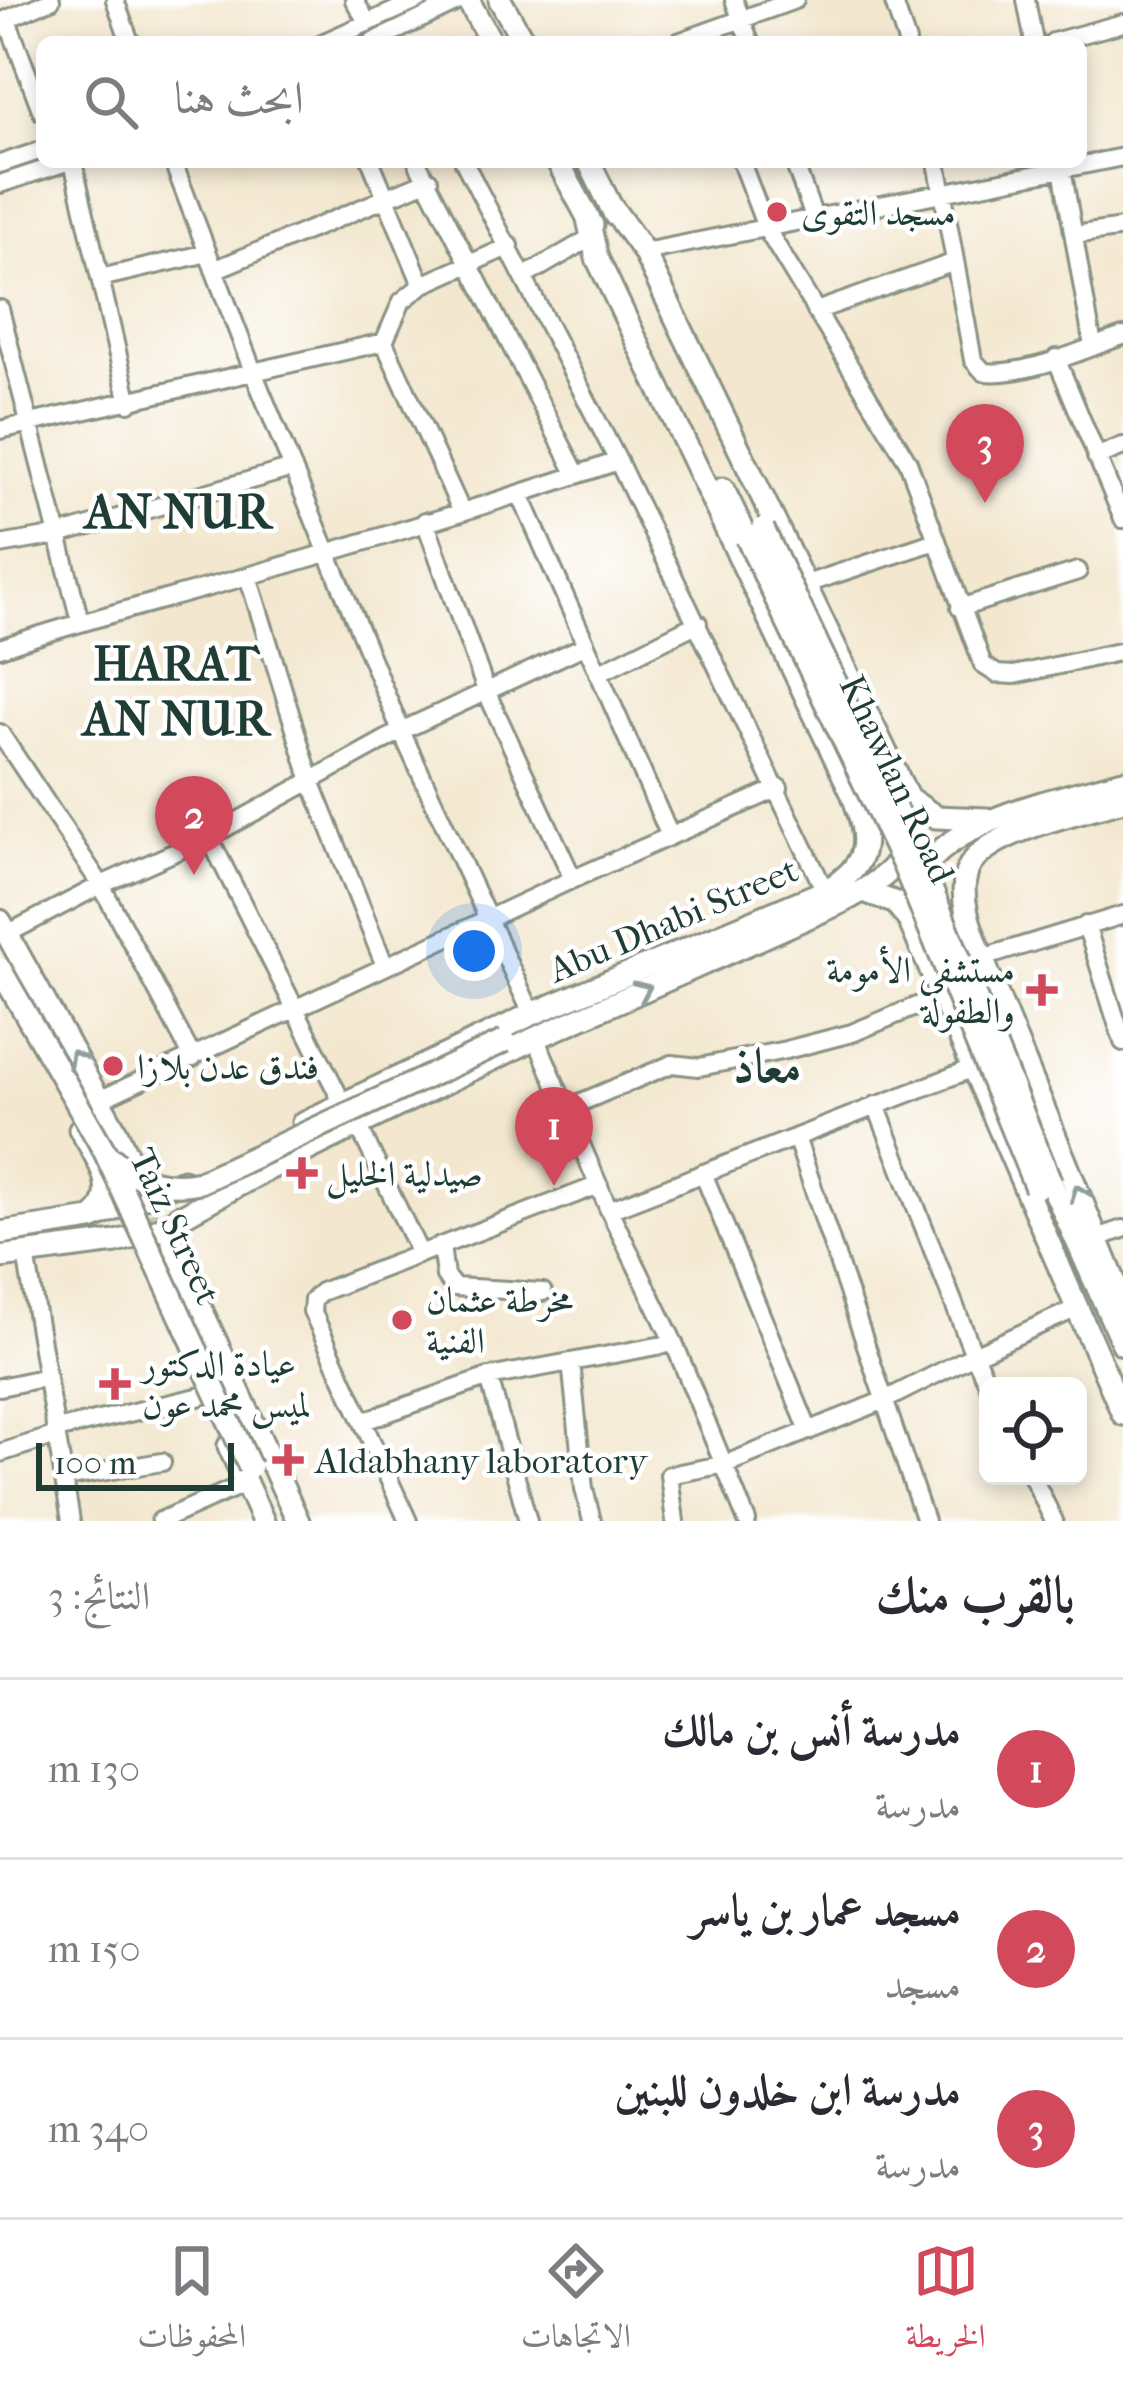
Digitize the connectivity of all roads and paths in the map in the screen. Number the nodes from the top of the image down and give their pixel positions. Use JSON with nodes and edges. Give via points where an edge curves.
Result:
{"nodes":[{"id":1,"x":50,"y":0,"type":"edge"},
{"id":2,"x":115,"y":0,"type":"edge"},
{"id":3,"x":354,"y":0,"type":"edge"},
{"id":4,"x":418,"y":0,"type":"edge"},
{"id":5,"x":464,"y":0,"type":"edge"},
{"id":6,"x":500,"y":0,"type":"edge"},
{"id":7,"x":734,"y":0,"type":"edge"},
{"id":8,"x":795,"y":0,"type":"edge"},
{"id":9,"x":893,"y":0,"type":"edge"},
{"id":10,"x":1026,"y":0,"type":"edge"},
{"id":11,"x":742,"y":19,"type":"junction"},
{"id":12,"x":3,"y":21,"type":"edge"},
{"id":13,"x":368,"y":23,"type":"junction"},
{"id":14,"x":1123,"y":23,"type":"edge"},
{"id":15,"x":128,"y":36,"type":"edge"},
{"id":16,"x":338,"y":36,"type":"edge"},
{"id":17,"x":398,"y":36,"type":"edge"},
{"id":18,"x":487,"y":36,"type":"edge"},
{"id":19,"x":521,"y":36,"type":"edge"},
{"id":20,"x":695,"y":36,"type":"edge"},
{"id":21,"x":748,"y":36,"type":"edge"},
{"id":22,"x":905,"y":36,"type":"edge"},
{"id":23,"x":1033,"y":36,"type":"edge"},
{"id":24,"x":1074,"y":36,"type":"edge"},
{"id":25,"x":36,"y":98,"type":"edge"},
{"id":26,"x":36,"y":152,"type":"edge"},
{"id":27,"x":1123,"y":157,"type":"edge"},
{"id":28,"x":1087,"y":162,"type":"edge"},
{"id":29,"x":0,"y":164,"type":"edge"},
{"id":30,"x":51,"y":168,"type":"edge"},
{"id":31,"x":72,"y":168,"type":"edge"},
{"id":32,"x":175,"y":168,"type":"edge"},
{"id":33,"x":374,"y":168,"type":"edge"},
{"id":34,"x":421,"y":168,"type":"edge"},
{"id":35,"x":467,"y":168,"type":"edge"},
{"id":36,"x":560,"y":168,"type":"edge"},
{"id":37,"x":592,"y":168,"type":"edge"},
{"id":38,"x":743,"y":168,"type":"edge"},
{"id":39,"x":796,"y":168,"type":"edge"},
{"id":40,"x":938,"y":168,"type":"edge"},
{"id":41,"x":1054,"y":168,"type":"edge"},
{"id":42,"x":1062,"y":168,"type":"edge"},
{"id":43,"x":429,"y":180,"type":"junction"},
{"id":44,"x":0,"y":184,"type":"edge"},
{"id":45,"x":944,"y":194,"type":"junction"},
{"id":46,"x":389,"y":198,"type":"junction"},
{"id":47,"x":610,"y":205,"type":"junction"},
{"id":48,"x":815,"y":220,"type":"junction"},
{"id":49,"x":589,"y":226,"type":"junction"},
{"id":50,"x":1123,"y":228,"type":"edge"},
{"id":51,"x":766,"y":230,"type":"junction"},
{"id":52,"x":1075,"y":235,"type":"junction"},
{"id":53,"x":510,"y":246,"type":"junction"},
{"id":54,"x":644,"y":252,"type":"junction"},
{"id":55,"x":211,"y":261,"type":"junction"},
{"id":56,"x":955,"y":262,"type":"junction"},
{"id":57,"x":467,"y":265,"type":"junction"},
{"id":58,"x":525,"y":276,"type":"junction"},
{"id":59,"x":100,"y":278,"type":"junction"},
{"id":60,"x":422,"y":285,"type":"junction"},
{"id":61,"x":0,"y":309,"type":"edge"},
{"id":62,"x":816,"y":311,"type":"junction"},
{"id":63,"x":1123,"y":335,"type":"edge"},
{"id":64,"x":384,"y":342,"type":"junction"},
{"id":65,"x":1093,"y":346,"type":"junction"},
{"id":66,"x":1056,"y":358,"type":"junction"},
{"id":67,"x":254,"y":374,"type":"junction"},
{"id":68,"x":129,"y":403,"type":"junction"},
{"id":69,"x":32,"y":425,"type":"junction"},
{"id":70,"x":0,"y":430,"type":"edge"},
{"id":71,"x":1123,"y":446,"type":"edge"},
{"id":72,"x":1096,"y":457,"type":"junction"},
{"id":73,"x":618,"y":460,"type":"junction"},
{"id":74,"x":293,"y":468,"type":"junction"},
{"id":75,"x":577,"y":475,"type":"junction"},
{"id":76,"x":520,"y":494,"type":"junction"},
{"id":77,"x":461,"y":510,"type":"junction"},
{"id":78,"x":1123,"y":519,"type":"edge"},
{"id":79,"x":425,"y":520,"type":"junction"},
{"id":80,"x":755,"y":534,"type":"junction"},
{"id":81,"x":58,"y":535,"type":"junction"},
{"id":82,"x":936,"y":541,"type":"junction"},
{"id":83,"x":0,"y":545,"type":"edge"},
{"id":84,"x":326,"y":551,"type":"junction"},
{"id":85,"x":1078,"y":571,"type":"dead end"},
{"id":86,"x":248,"y":576,"type":"junction"},
{"id":87,"x":806,"y":584,"type":"junction"},
{"id":88,"x":960,"y":608,"type":"junction"},
{"id":89,"x":80,"y":621,"type":"junction"},
{"id":90,"x":698,"y":622,"type":"junction"},
{"id":91,"x":586,"y":645,"type":"junction"},
{"id":92,"x":0,"y":648,"type":"edge"},
{"id":93,"x":1123,"y":651,"type":"edge"},
{"id":94,"x":598,"y":673,"type":"junction"},
{"id":95,"x":487,"y":693,"type":"junction"},
{"id":96,"x":401,"y":731,"type":"junction"},
{"id":97,"x":0,"y":733,"type":"edge"},
{"id":98,"x":897,"y":774,"type":"junction"},
{"id":99,"x":1123,"y":781,"type":"edge"},
{"id":100,"x":311,"y":782,"type":"junction"},
{"id":101,"x":779,"y":788,"type":"junction"},
{"id":102,"x":851,"y":794,"type":"junction"},
{"id":103,"x":908,"y":798,"type":"junction"},
{"id":104,"x":1123,"y":800,"type":"edge"},
{"id":105,"x":865,"y":827,"type":"joint"},
{"id":106,"x":1004,"y":827,"type":"junction"},
{"id":107,"x":670,"y":836,"type":"junction"},
{"id":108,"x":209,"y":837,"type":"junction"},
{"id":109,"x":573,"y":879,"type":"junction"},
{"id":110,"x":100,"y":885,"type":"junction"},
{"id":111,"x":825,"y":891,"type":"junction"},
{"id":112,"x":864,"y":891,"type":"junction"},
{"id":113,"x":806,"y":909,"type":"junction"},
{"id":114,"x":1123,"y":915,"type":"edge"},
{"id":115,"x":489,"y":918,"type":"junction"},
{"id":116,"x":909,"y":920,"type":"junction"},
{"id":117,"x":1086,"y":926,"type":"junction"},
{"id":118,"x":977,"y":944,"type":"junction"},
{"id":119,"x":4,"y":945,"type":"edge"},
{"id":120,"x":385,"y":966,"type":"junction"},
{"id":121,"x":929,"y":968,"type":"junction"},
{"id":122,"x":0,"y":988,"type":"edge"},
{"id":123,"x":940,"y":995,"type":"junction"},
{"id":124,"x":296,"y":1009,"type":"junction"},
{"id":125,"x":532,"y":1014,"type":"junction"},
{"id":126,"x":536,"y":1038,"type":"junction"},
{"id":127,"x":1123,"y":1042,"type":"edge"},
{"id":128,"x":193,"y":1058,"type":"junction"},
{"id":129,"x":971,"y":1069,"type":"junction"},
{"id":130,"x":99,"y":1100,"type":"junction"},
{"id":131,"x":343,"y":1104,"type":"junction"},
{"id":132,"x":876,"y":1105,"type":"junction"},
{"id":133,"x":565,"y":1109,"type":"junction"},
{"id":134,"x":358,"y":1125,"type":"junction"},
{"id":135,"x":116,"y":1131,"type":"junction"},
{"id":136,"x":796,"y":1136,"type":"junction"},
{"id":137,"x":97,"y":1148,"type":"junction"},
{"id":138,"x":251,"y":1149,"type":"junction"},
{"id":139,"x":132,"y":1161,"type":"junction"},
{"id":140,"x":264,"y":1171,"type":"junction"},
{"id":141,"x":703,"y":1173,"type":"junction"},
{"id":142,"x":189,"y":1179,"type":"junction"},
{"id":143,"x":599,"y":1185,"type":"junction"},
{"id":144,"x":1044,"y":1186,"type":"junction"},
{"id":145,"x":150,"y":1197,"type":"junction"},
{"id":146,"x":609,"y":1210,"type":"junction"},
{"id":147,"x":178,"y":1216,"type":"junction"},
{"id":148,"x":92,"y":1219,"type":"junction"},
{"id":149,"x":39,"y":1227,"type":"junction"},
{"id":150,"x":1123,"y":1228,"type":"edge"},
{"id":151,"x":0,"y":1233,"type":"edge"},
{"id":152,"x":140,"y":1237,"type":"junction"},
{"id":153,"x":1097,"y":1238,"type":"junction"},
{"id":154,"x":106,"y":1244,"type":"junction"},
{"id":155,"x":441,"y":1246,"type":"junction"},
{"id":156,"x":36,"y":1253,"type":"junction"},
{"id":157,"x":420,"y":1254,"type":"junction"},
{"id":158,"x":0,"y":1257,"type":"edge"},
{"id":159,"x":145,"y":1262,"type":"junction"},
{"id":160,"x":542,"y":1292,"type":"dead end"},
{"id":161,"x":1123,"y":1302,"type":"edge"},
{"id":162,"x":1075,"y":1309,"type":"junction"},
{"id":163,"x":205,"y":1319,"type":"junction"},
{"id":164,"x":177,"y":1331,"type":"junction"},
{"id":165,"x":674,"y":1343,"type":"junction"},
{"id":166,"x":1123,"y":1343,"type":"edge"},
{"id":167,"x":974,"y":1354,"type":"junction"},
{"id":168,"x":572,"y":1362,"type":"junction"},
{"id":169,"x":489,"y":1376,"type":"junction"},
{"id":170,"x":47,"y":1377,"type":"junction"},
{"id":171,"x":985,"y":1377,"type":"edge"},
{"id":172,"x":1123,"y":1383,"type":"edge"},
{"id":173,"x":0,"y":1387,"type":"edge"},
{"id":174,"x":206,"y":1395,"type":"junction"},
{"id":175,"x":885,"y":1400,"type":"junction"},
{"id":176,"x":1123,"y":1414,"type":"edge"},
{"id":177,"x":364,"y":1421,"type":"junction"},
{"id":178,"x":809,"y":1431,"type":"junction"},
{"id":179,"x":56,"y":1432,"type":"junction"},
{"id":180,"x":0,"y":1453,"type":"edge"},
{"id":181,"x":161,"y":1462,"type":"dead end"},
{"id":182,"x":726,"y":1464,"type":"junction"},
{"id":183,"x":252,"y":1471,"type":"junction"},
{"id":184,"x":64,"y":1478,"type":"junction"},
{"id":185,"x":1036,"y":1485,"type":"edge"},
{"id":186,"x":182,"y":1517,"type":"edge"},
{"id":187,"x":71,"y":1521,"type":"edge"},
{"id":188,"x":160,"y":1521,"type":"edge"},
{"id":189,"x":263,"y":1521,"type":"edge"},
{"id":190,"x":274,"y":1521,"type":"edge"},
{"id":191,"x":288,"y":1521,"type":"edge"},
{"id":192,"x":298,"y":1521,"type":"edge"},
{"id":193,"x":408,"y":1521,"type":"edge"},
{"id":194,"x":528,"y":1521,"type":"edge"},
{"id":195,"x":592,"y":1521,"type":"edge"},
{"id":196,"x":675,"y":1521,"type":"edge"},
{"id":197,"x":747,"y":1521,"type":"edge"},
{"id":198,"x":925,"y":1521,"type":"edge"},
{"id":199,"x":1054,"y":1521,"type":"edge"}],
"edges":[{"from":1,"to":12,"type":"street"},
{"from":2,"to":15,"type":"street"},
{"from":3,"to":13,"type":"street"},
{"from":4,"to":13,"type":"street"},
{"from":5,"to":17,"type":"street"},
{"from":5,"to":18,"type":"main road"},
{"from":6,"to":19,"type":"main road"},
{"from":7,"to":11,"type":"street"},
{"from":8,"to":11,"type":"street"},
{"from":9,"to":22,"type":"street"},
{"from":10,"to":23,"type":"street"},
{"from":11,"to":20,"type":"street"},
{"from":11,"to":21,"type":"street"},
{"from":12,"to":25,"type":"street"},
{"from":13,"to":16,"type":"street"},
{"from":14,"to":24,"type":"street"},
{"from":26,"to":29,"type":"street"},
{"from":27,"to":28,"type":"street"},
{"from":30,"to":44,"type":"street"},
{"from":31,"to":59,"type":"street"},
{"from":32,"to":55,"type":"street"},
{"from":33,"to":46,"type":"street"},
{"from":34,"to":43,"type":"street"},
{"from":35,"to":53,"type":"street"},
{"from":36,"to":49,"type":"main road","name":"Khawlan Road"},
{"from":37,"to":47,"type":"main road","name":"Khawlan Road"},
{"from":38,"to":51,"type":"street"},
{"from":39,"to":48,"type":"street"},
{"from":40,"to":45,"type":"street"},
{"from":41,"to":45,"type":"street"},
{"from":42,"to":52,"type":"street"},
{"from":43,"to":46,"type":"street"},
{"from":43,"to":57,"type":"street"},
{"from":45,"to":48,"type":"street"},
{"from":45,"to":56,"type":"street"},
{"from":46,"to":55,"type":"street"},
{"from":46,"to":60,"type":"street"},
{"from":47,"to":54,"type":"main road","name":"Khawlan Road"},
{"from":47,"to":80,"type":"main road","name":"Khawlan Road"},
{"from":48,"to":51,"type":"street"},
{"from":49,"to":58,"type":"street"},
{"from":49,"to":80,"type":"main road","name":"Khawlan Road"},
{"from":49,"to":102,"type":"main road","name":"Khawlan Road"},
{"from":50,"to":52,"type":"street"},
{"from":51,"to":54,"type":"street"},
{"from":51,"to":62,"type":"street"},
{"from":52,"to":65,"type":"street"},
{"from":53,"to":57,"type":"street"},
{"from":53,"to":58,"type":"street"},
{"from":54,"to":87,"type":"main road","name":"Khawlan Road"},
{"from":55,"to":59,"type":"street"},
{"from":55,"to":67,"type":"street"},
{"from":56,"to":62,"type":"street"},
{"from":56,"to":66,"type":"street","via":[[973,360],[984,372]]},
{"from":57,"to":60,"type":"street"},
{"from":57,"to":75,"type":"street"},
{"from":58,"to":73,"type":"street"},
{"from":59,"to":68,"type":"street"},
{"from":60,"to":64,"type":"street","via":[[402,301]]},
{"from":61,"to":69,"type":"street"},
{"from":62,"to":82,"type":"street","via":[[908,462]]},
{"from":63,"to":65,"type":"street"},
{"from":64,"to":67,"type":"street"},
{"from":64,"to":77,"type":"street"},
{"from":65,"to":66,"type":"street"},
{"from":66,"to":72,"type":"street"},
{"from":67,"to":68,"type":"street"},
{"from":67,"to":74,"type":"street"},
{"from":68,"to":69,"type":"street"},
{"from":69,"to":70,"type":"street"},
{"from":69,"to":81,"type":"street"},
{"from":71,"to":72,"type":"street"},
{"from":72,"to":78,"type":"street"},
{"from":73,"to":75,"type":"street"},
{"from":73,"to":90,"type":"street"},
{"from":74,"to":81,"type":"street"},
{"from":74,"to":84,"type":"street"},
{"from":75,"to":76,"type":"street"},
{"from":76,"to":77,"type":"street"},
{"from":76,"to":91,"type":"street"},
{"from":77,"to":79,"type":"street"},
{"from":79,"to":84,"type":"street"},
{"from":79,"to":95,"type":"street"},
{"from":80,"to":144,"type":"main road","name":"Khawlan Road","bridge":true},
{"from":81,"to":83,"type":"street"},
{"from":81,"to":89,"type":"street"},
{"from":82,"to":87,"type":"street"},
{"from":82,"to":88,"type":"street"},
{"from":84,"to":86,"type":"street"},
{"from":84,"to":96,"type":"street"},
{"from":85,"to":88,"type":"street"},
{"from":86,"to":89,"type":"street"},
{"from":86,"to":100,"type":"street"},
{"from":87,"to":98,"type":"main road","name":"Khawlan Road"},
{"from":88,"to":93,"type":"street","via":[[983,664],[997,674]]},
{"from":89,"to":92,"type":"street"},
{"from":90,"to":94,"type":"street"},
{"from":90,"to":101,"type":"street"},
{"from":91,"to":94,"type":"street"},
{"from":91,"to":95,"type":"street"},
{"from":94,"to":107,"type":"street"},
{"from":95,"to":96,"type":"street"},
{"from":95,"to":109,"type":"street"},
{"from":96,"to":100,"type":"street"},
{"from":96,"to":115,"type":"street"},
{"from":97,"to":110,"type":"street"},
{"from":98,"to":102,"type":"main road"},
{"from":98,"to":103,"type":"main road","name":"Khawlan Road"},
{"from":99,"to":106,"type":"main road"},
{"from":100,"to":108,"type":"street"},
{"from":100,"to":120,"type":"street"},
{"from":101,"to":107,"type":"street"},
{"from":101,"to":111,"type":"street"},
{"from":102,"to":105,"type":"main road","name":"Khawlan Road"},
{"from":103,"to":106,"type":"main road","via":[[936,818]]},
{"from":103,"to":112,"type":"main road","via":[[912,819],[899,862]]},
{"from":104,"to":106,"type":"main road"},
{"from":105,"to":111,"type":"main road","name":"Abu Dhabi Street","via":[[857,865]]},
{"from":106,"to":116,"type":"main road","via":[[951,842],[920,872]]},
{"from":106,"to":118,"type":"main road","via":[[966,871]]},
{"from":107,"to":109,"type":"street"},
{"from":108,"to":110,"type":"street"},
{"from":108,"to":124,"type":"street"},
{"from":109,"to":115,"type":"street"},
{"from":110,"to":119,"type":"street"},
{"from":110,"to":128,"type":"street"},
{"from":111,"to":113,"type":"main road","name":"Abu Dhabi Street"},
{"from":112,"to":113,"type":"main road","name":"Abu Dhabi Street"},
{"from":112,"to":116,"type":"main road","via":[[896,903]]},
{"from":113,"to":125,"type":"main road","name":"Abu Dhabi Street"},
{"from":126,"to":113,"type":"main road","name":"Abu Dhabi Street","one_way":true},
{"from":114,"to":117,"type":"street"},
{"from":115,"to":120,"type":"street"},
{"from":115,"to":125,"type":"street"},
{"from":116,"to":121,"type":"main road","name":"Khawlan Road"},
{"from":117,"to":118,"type":"street"},
{"from":117,"to":127,"type":"street"},
{"from":118,"to":121,"type":"main road"},
{"from":153,"to":118,"type":"main road","one_way":true},
{"from":130,"to":119,"type":"main road","one_way":true},
{"from":119,"to":137,"type":"main road","name":"Taiz Street","bridge":true},
{"from":120,"to":124,"type":"street"},
{"from":121,"to":123,"type":"main road","name":"Khawlan Road"},
{"from":122,"to":137,"type":"main road"},
{"from":123,"to":129,"type":"main road","name":"Khawlan Road"},
{"from":123,"to":133,"type":"street","via":[[852,1033],[786,1050],[699,1067],[672,1064]]},
{"from":124,"to":128,"type":"street"},
{"from":124,"to":131,"type":"street"},
{"from":125,"to":131,"type":"main road","name":"Abu Dhabi Street"},
{"from":126,"to":133,"type":"street"},
{"from":126,"to":134,"type":"main road","name":"Abu Dhabi Street"},
{"from":126,"to":137,"type":"main road","bridge":true,"via":[[505,1041],[200,1182],[147,1181]]},
{"from":128,"to":130,"type":"street"},
{"from":129,"to":132,"type":"street"},
{"from":129,"to":162,"type":"main road","name":"Khawlan Road"},
{"from":130,"to":135,"type":"main road"},
{"from":131,"to":138,"type":"main road","name":"Abu Dhabi Street"},
{"from":132,"to":136,"type":"street"},
{"from":132,"to":167,"type":"street"},
{"from":133,"to":143,"type":"street"},
{"from":134,"to":140,"type":"main road","name":"Abu Dhabi Street"},
{"from":134,"to":157,"type":"street"},
{"from":135,"to":137,"type":"main road","via":[[106,1153]]},
{"from":135,"to":139,"type":"main road"},
{"from":136,"to":141,"type":"street"},
{"from":136,"to":175,"type":"street"},
{"from":137,"to":148,"type":"main road","via":[[107,1191]]},
{"from":137,"to":183,"type":"main road","name":"Taiz Street","bridge":true},
{"from":138,"to":140,"type":"main road","via":[[248,1168]]},
{"from":138,"to":142,"type":"main road","name":"Abu Dhabi Street"},
{"from":139,"to":142,"type":"main road","via":[[157,1177]]},
{"from":139,"to":145,"type":"main road"},
{"from":140,"to":147,"type":"main road","name":"Abu Dhabi Street"},
{"from":141,"to":146,"type":"street"},
{"from":141,"to":178,"type":"street"},
{"from":142,"to":145,"type":"main road","name":"Abu Dhabi Street"},
{"from":143,"to":146,"type":"street"},
{"from":143,"to":155,"type":"street"},
{"from":144,"to":166,"type":"main road","name":"Khawlan Road"},
{"from":144,"to":172,"type":"main road","name":"Khawlan Road"},
{"from":145,"to":148,"type":"main road","name":"Abu Dhabi Street"},
{"from":145,"to":152,"type":"main road"},
{"from":145,"to":154,"type":"main road","via":[[134,1223]]},
{"from":146,"to":165,"type":"street"},
{"from":147,"to":152,"type":"main road","name":"Abu Dhabi Street"},
{"from":147,"to":163,"type":"main road","via":[[174,1250]]},
{"from":148,"to":149,"type":"main road","name":"Abu Dhabi Street"},
{"from":149,"to":151,"type":"main road"},
{"from":149,"to":156,"type":"main road","via":[[52,1237]]},
{"from":150,"to":153,"type":"street"},
{"from":152,"to":154,"type":"main road","name":"Abu Dhabi Street"},
{"from":152,"to":159,"type":"main road"},
{"from":153,"to":161,"type":"main road"},
{"from":154,"to":156,"type":"main road"},
{"from":154,"to":159,"type":"main road"},
{"from":155,"to":157,"type":"street"},
{"from":155,"to":160,"type":"street","via":[[454,1287]]},
{"from":156,"to":158,"type":"main road"},
{"from":156,"to":170,"type":"street"},
{"from":157,"to":177,"type":"street","via":[[314,1300],[312,1311]]},
{"from":159,"to":164,"type":"main road"},
{"from":162,"to":167,"type":"street"},
{"from":162,"to":176,"type":"main road","name":"Khawlan Road"},
{"from":163,"to":164,"type":"main road","via":[[182,1312]]},
{"from":163,"to":192,"type":"main road"},
{"from":164,"to":174,"type":"main road"},
{"from":165,"to":168,"type":"street"},
{"from":165,"to":182,"type":"street"},
{"from":167,"to":171,"type":"street"},
{"from":167,"to":175,"type":"street"},
{"from":168,"to":169,"type":"street"},
{"from":168,"to":195,"type":"street"},
{"from":169,"to":177,"type":"street"},
{"from":169,"to":194,"type":"street"},
{"from":170,"to":173,"type":"street"},
{"from":170,"to":179,"type":"street"},
{"from":174,"to":179,"type":"street"},
{"from":174,"to":183,"type":"main road"},
{"from":175,"to":178,"type":"street"},
{"from":175,"to":198,"type":"street"},
{"from":177,"to":193,"type":"street"},
{"from":178,"to":182,"type":"street"},
{"from":179,"to":180,"type":"street"},
{"from":179,"to":184,"type":"street"},
{"from":181,"to":184,"type":"street"},
{"from":182,"to":196,"type":"street","via":[[669,1475]]},
{"from":182,"to":197,"type":"street"},
{"from":183,"to":186,"type":"street"},
{"from":183,"to":189,"type":"main road"},
{"from":183,"to":190,"type":"main road","name":"Taiz Street"},
{"from":183,"to":191,"type":"main road","name":"Taiz Street"},
{"from":184,"to":187,"type":"street"},
{"from":185,"to":199,"type":"street"},
{"from":186,"to":188,"type":"street"}]}
